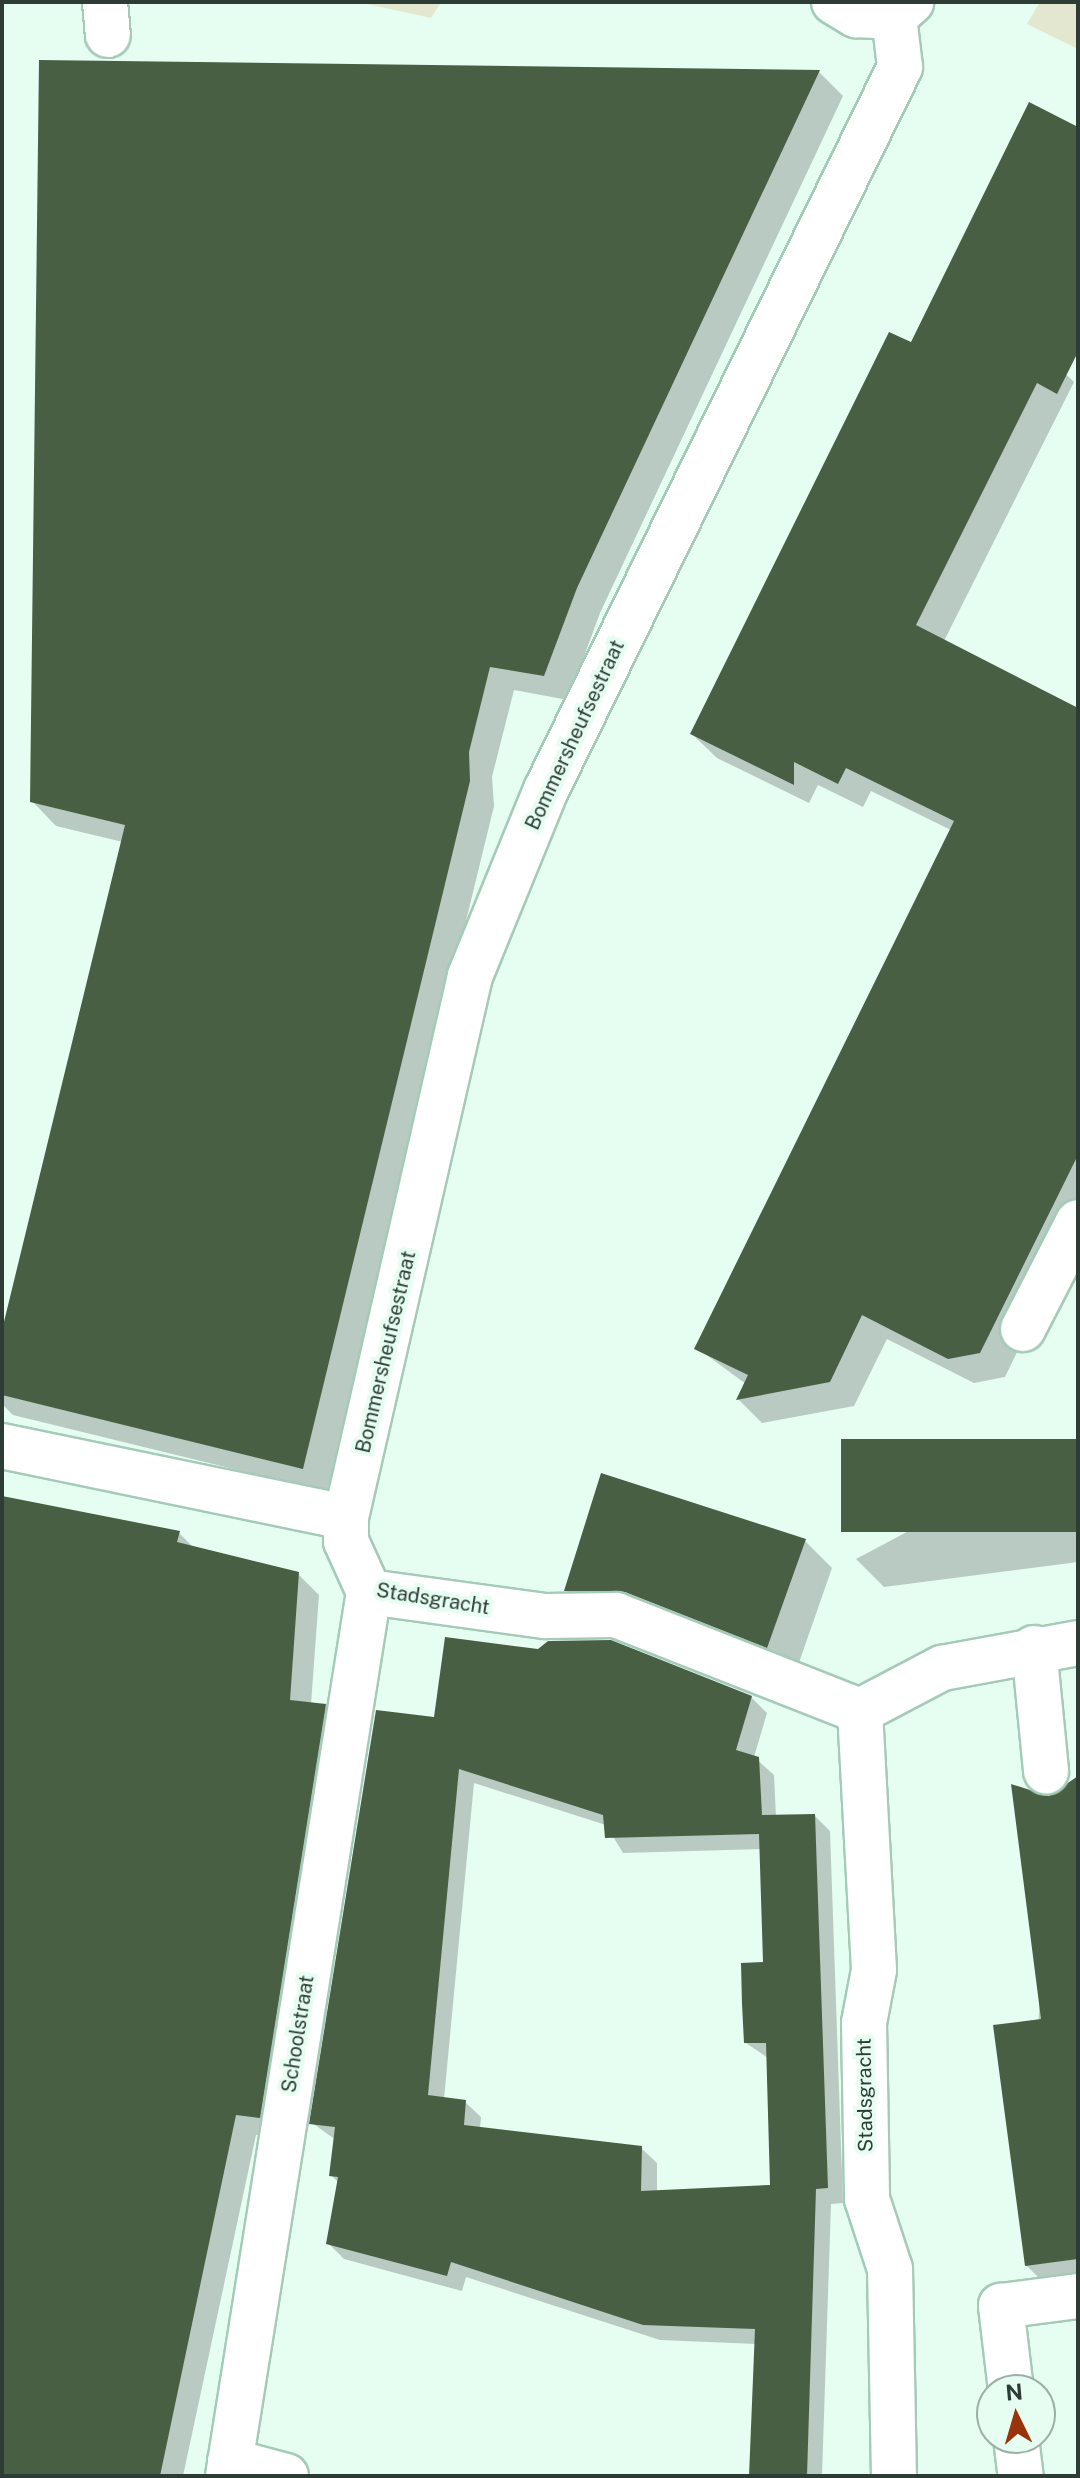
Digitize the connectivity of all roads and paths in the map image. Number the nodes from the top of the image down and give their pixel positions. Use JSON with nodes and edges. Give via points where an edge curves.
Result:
{"nodes":[{"id":1,"x":834,"y":2,"type":"edge"},
{"id":2,"x":902,"y":10,"type":"edge"},
{"id":3,"x":1078,"y":1222,"type":"edge"},
{"id":4,"x":1023,"y":1329,"type":"dead end"},
{"id":5,"x":2,"y":1446,"type":"edge"},
{"id":6,"x":346,"y":1517,"type":"junction"},
{"id":7,"x":369,"y":1592,"type":"junction"},
{"id":8,"x":1078,"y":1643,"type":"edge"},
{"id":9,"x":1034,"y":1648,"type":"junction"},
{"id":10,"x":860,"y":1711,"type":"junction"},
{"id":11,"x":1046,"y":1771,"type":"dead end"},
{"id":12,"x":1078,"y":2296,"type":"edge"},
{"id":13,"x":1009,"y":2374,"type":"edge"},
{"id":14,"x":1018,"y":2454,"type":"edge"},
{"id":15,"x":229,"y":2468,"type":"edge"},
{"id":16,"x":286,"y":2476,"type":"edge"},
{"id":17,"x":894,"y":2476,"type":"edge"},
{"id":18,"x":1021,"y":2476,"type":"edge"}],
"edges":[{"from":1,"to":2,"type":"street","via":[[856,15]]},
{"from":2,"to":6,"type":"street","name":"Bommersheufsestraat","via":[[900,67],[546,790],[470,976]]},
{"from":3,"to":4,"type":"street"},
{"from":5,"to":6,"type":"street"},
{"from":6,"to":7,"type":"street","name":"Stadsgracht","via":[[350,1551]]},
{"from":7,"to":10,"type":"street","name":"Stadsgracht","via":[[545,1616],[616,1615]]},
{"from":7,"to":15,"type":"street","name":"Schoolstraat"},
{"from":8,"to":9,"type":"street"},
{"from":9,"to":10,"type":"street","via":[[942,1668]]},
{"from":9,"to":11,"type":"street"},
{"from":10,"to":17,"type":"street","name":"Stadsgracht","via":[[874,1970],[864,2023],[867,2199],[890,2269]]},
{"from":12,"to":13,"type":"street","via":[[1001,2306]]},
{"from":14,"to":18,"type":"street"},
{"from":15,"to":16,"type":"street"}]}
